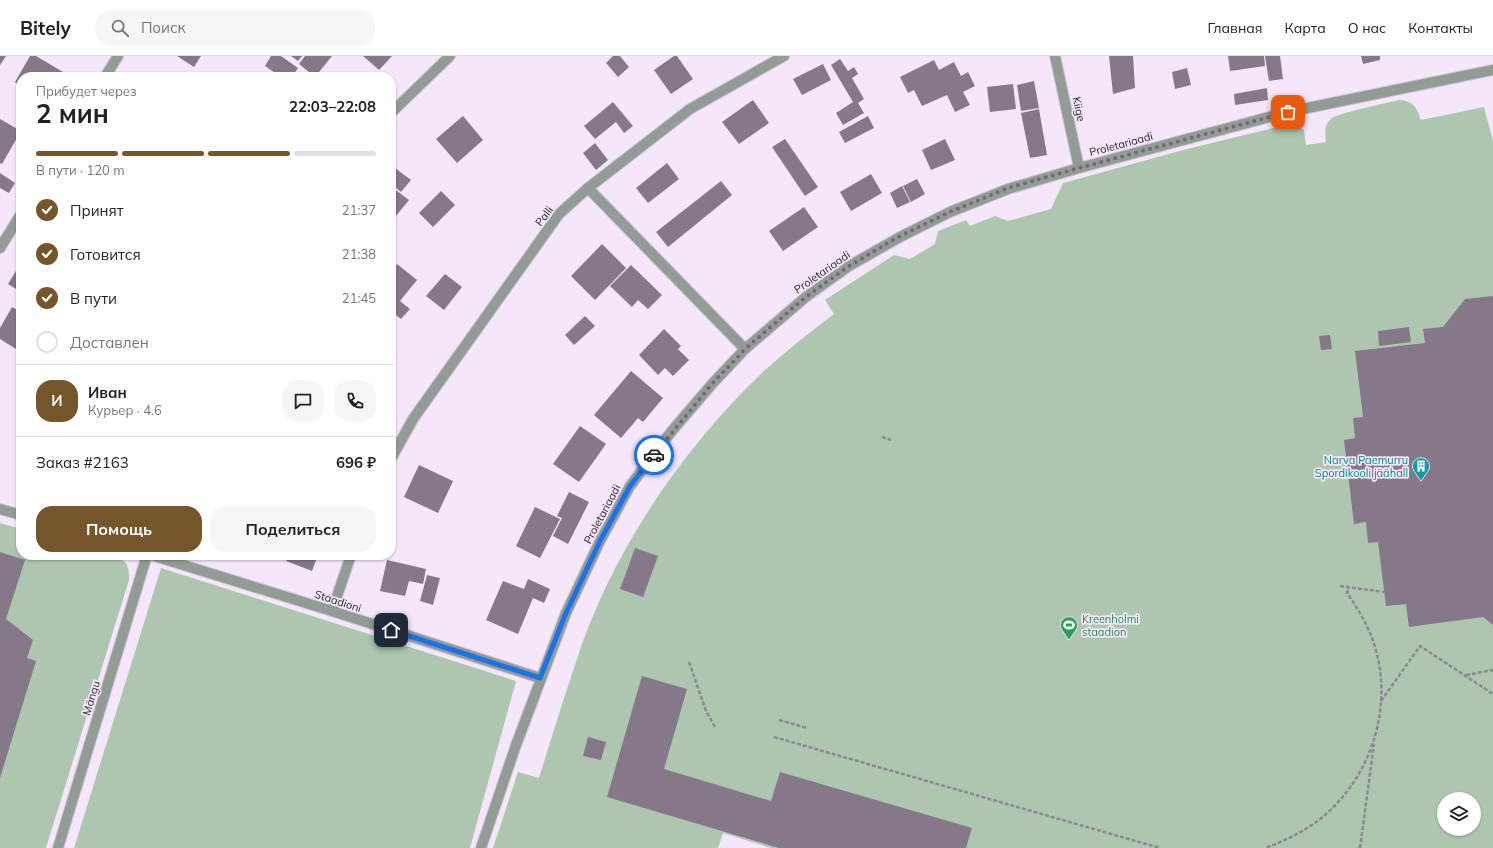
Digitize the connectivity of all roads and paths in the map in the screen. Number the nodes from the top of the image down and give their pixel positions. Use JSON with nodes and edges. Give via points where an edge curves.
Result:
{"nodes":[{"id":1,"x":118,"y":56,"type":"edge"},
{"id":2,"x":450,"y":56,"type":"edge"},
{"id":3,"x":784,"y":56,"type":"edge"},
{"id":4,"x":1055,"y":56,"type":"edge"},
{"id":5,"x":1493,"y":70,"type":"edge"},
{"id":6,"x":108,"y":72,"type":"edge"},
{"id":7,"x":396,"y":108,"type":"edge"},
{"id":8,"x":1079,"y":168,"type":"junction"},
{"id":9,"x":588,"y":188,"type":"junction"},
{"id":10,"x":16,"y":222,"type":"edge"},
{"id":11,"x":0,"y":248,"type":"edge"},
{"id":12,"x":745,"y":349,"type":"junction"},
{"id":13,"x":882,"y":436,"type":"dead end"},
{"id":14,"x":891,"y":440,"type":"dead end"},
{"id":15,"x":396,"y":451,"type":"edge"},
{"id":16,"x":0,"y":509,"type":"edge"},
{"id":17,"x":16,"y":514,"type":"edge"},
{"id":18,"x":145,"y":560,"type":"edge"},
{"id":19,"x":167,"y":560,"type":"edge"},
{"id":20,"x":349,"y":560,"type":"edge"},
{"id":21,"x":1340,"y":586,"type":"dead end"},
{"id":22,"x":1349,"y":587,"type":"junction"},
{"id":23,"x":1384,"y":592,"type":"dead end"},
{"id":24,"x":332,"y":611,"type":"junction"},
{"id":25,"x":689,"y":662,"type":"dead end"},
{"id":26,"x":1493,"y":670,"type":"edge"},
{"id":27,"x":1465,"y":675,"type":"junction"},
{"id":28,"x":540,"y":678,"type":"junction"},
{"id":29,"x":1493,"y":694,"type":"edge"},
{"id":30,"x":1381,"y":702,"type":"junction"},
{"id":31,"x":779,"y":720,"type":"dead end"},
{"id":32,"x":715,"y":727,"type":"dead end"},
{"id":33,"x":807,"y":728,"type":"dead end"},
{"id":34,"x":774,"y":737,"type":"dead end"},
{"id":35,"x":1374,"y":740,"type":"junction"},
{"id":36,"x":58,"y":848,"type":"edge"},
{"id":37,"x":481,"y":848,"type":"edge"},
{"id":38,"x":1160,"y":848,"type":"edge"},
{"id":39,"x":1268,"y":848,"type":"edge"},
{"id":40,"x":1360,"y":848,"type":"edge"}],
"edges":[{"from":1,"to":6,"type":"street"},
{"from":2,"to":7,"type":"street"},
{"from":3,"to":9,"type":"street","name":"Palli","via":[[690,109]]},
{"from":4,"to":8,"type":"street","name":"Kiige"},
{"from":5,"to":8,"type":"street","name":"Proletariaadi","via":[[1288,112]]},
{"from":8,"to":12,"type":"street","name":"Proletariaadi","via":[[1008,188],[900,236],[849,266],[807,296]]},
{"from":9,"to":12,"type":"street"},
{"from":9,"to":15,"type":"street","name":"Palli","via":[[560,214],[413,419]]},
{"from":10,"to":11,"type":"street"},
{"from":12,"to":28,"type":"street","name":"Proletariaadi","via":[[676,426],[630,486],[600,541],[566,613]]},
{"from":13,"to":14,"type":"path"},
{"from":16,"to":17,"type":"street"},
{"from":18,"to":36,"type":"street","name":"Mängu"},
{"from":19,"to":24,"type":"street","name":"Staadioni"},
{"from":20,"to":24,"type":"street"},
{"from":21,"to":22,"type":"path"},
{"from":22,"to":23,"type":"path"},
{"from":22,"to":30,"type":"path","via":[[1347,593],[1370,633],[1377,656],[1381,678]]},
{"from":24,"to":28,"type":"street","name":"Staadioni"},
{"from":25,"to":32,"type":"path","via":[[706,711]]},
{"from":26,"to":27,"type":"path"},
{"from":27,"to":29,"type":"path"},
{"from":27,"to":30,"type":"path","via":[[1420,646]]},
{"from":28,"to":37,"type":"street","name":"Proletariaadi"},
{"from":30,"to":35,"type":"path"},
{"from":31,"to":33,"type":"path"},
{"from":34,"to":38,"type":"path"},
{"from":35,"to":39,"type":"path","via":[[1366,761],[1342,798],[1308,828]]},
{"from":35,"to":40,"type":"path"}]}
